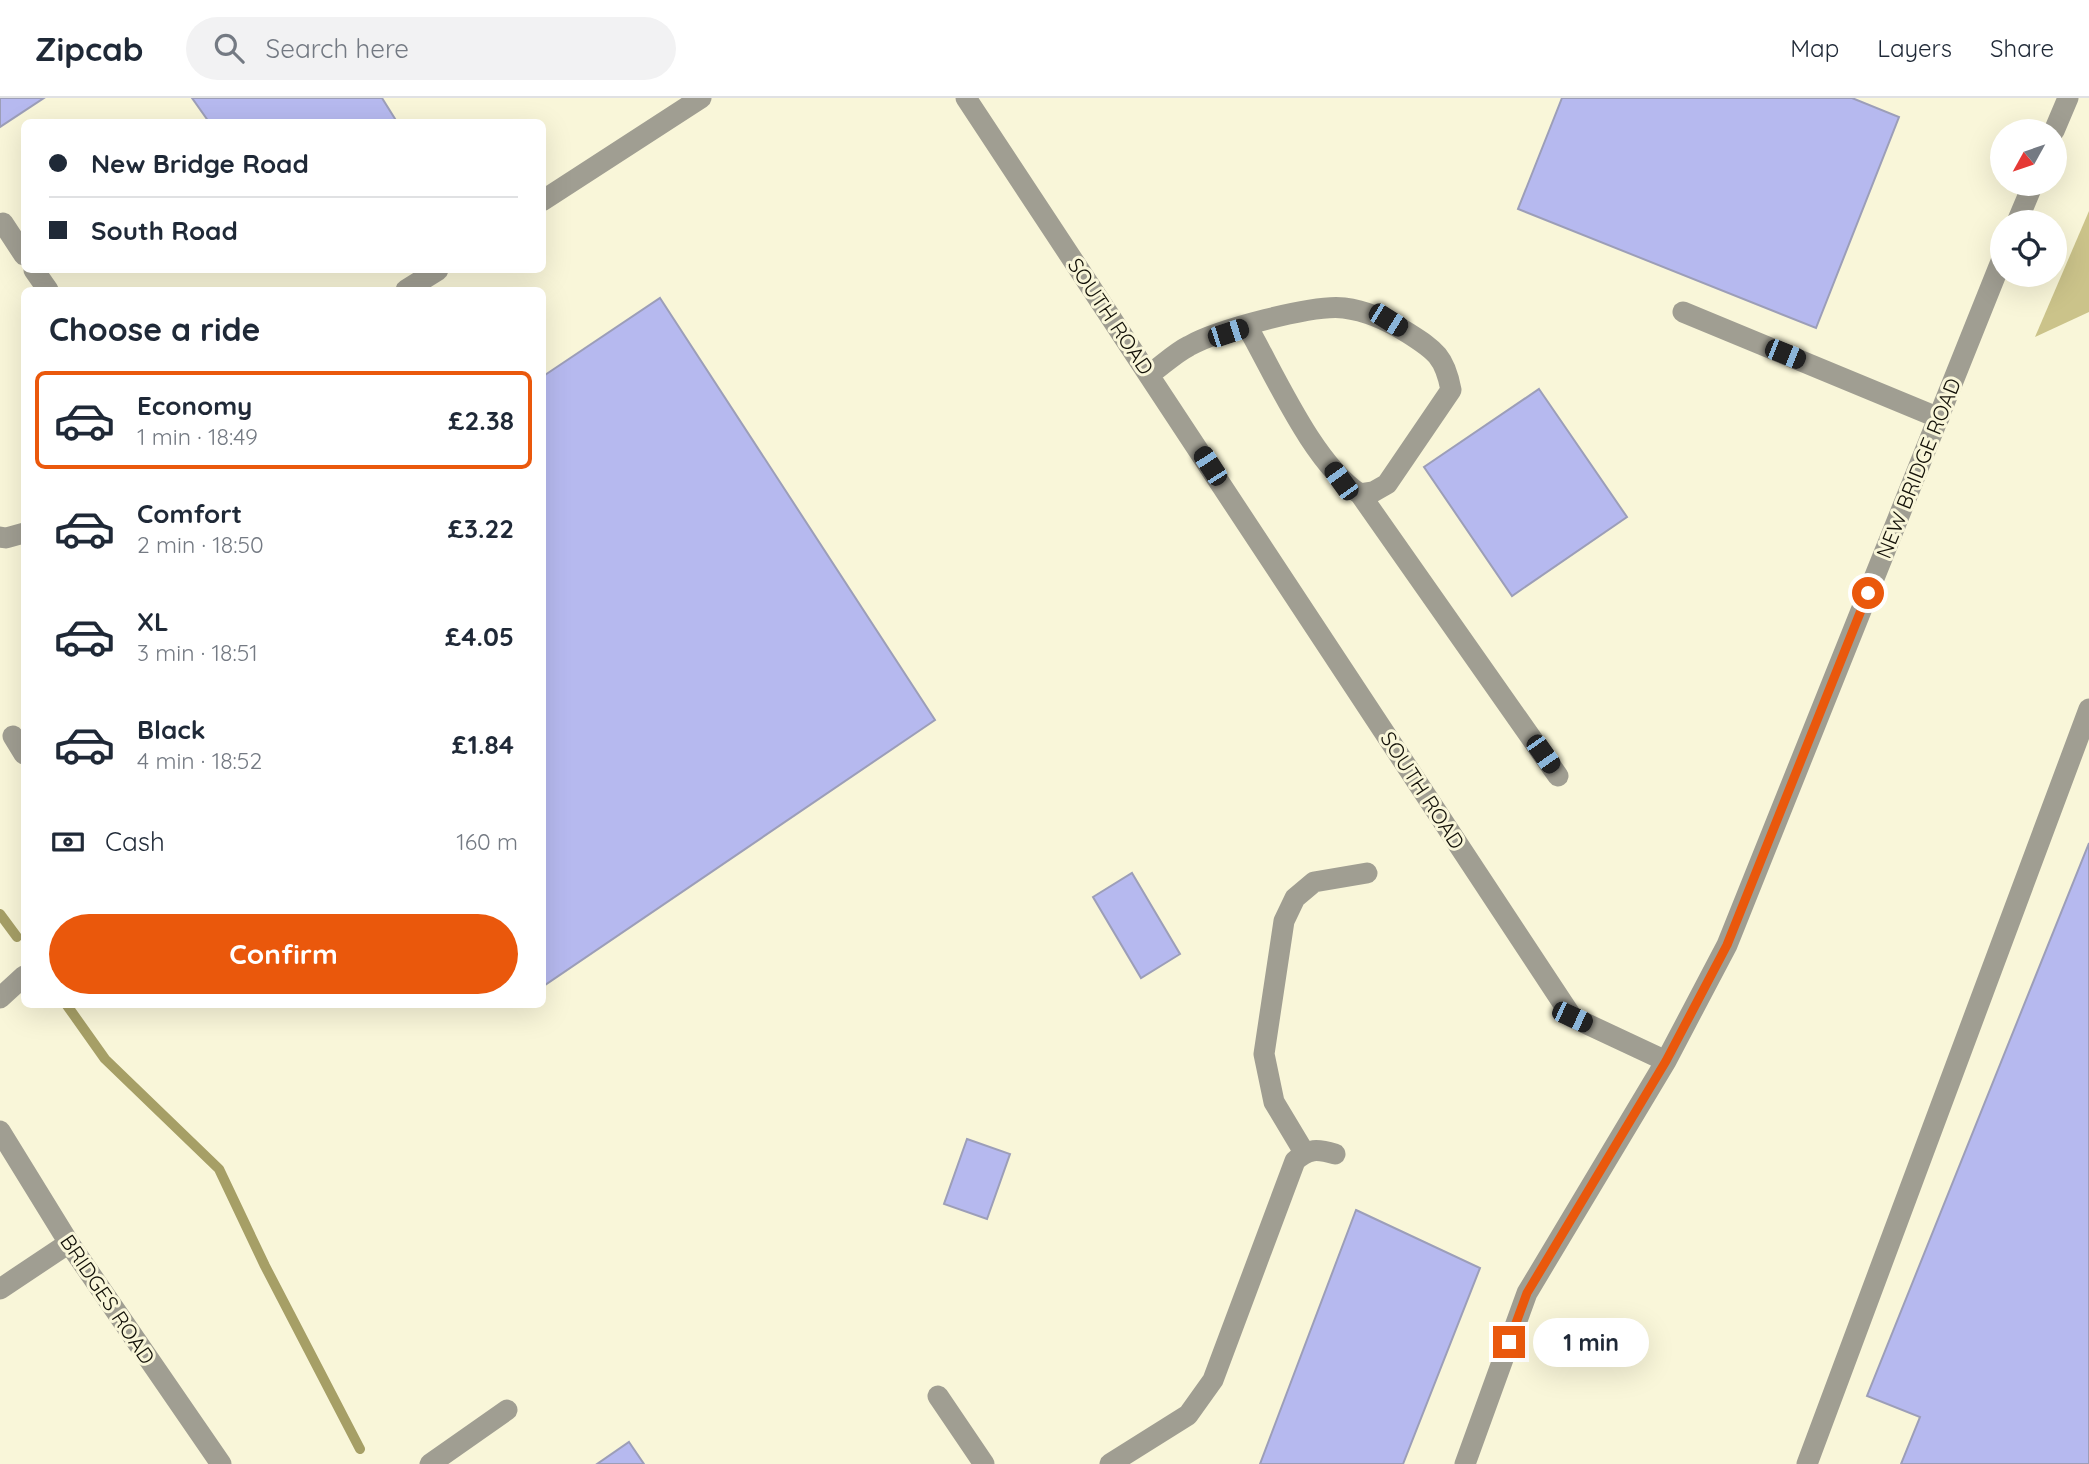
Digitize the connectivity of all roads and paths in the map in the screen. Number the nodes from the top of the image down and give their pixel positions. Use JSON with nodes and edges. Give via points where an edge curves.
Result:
{"nodes":[{"id":1,"x":701,"y":98,"type":"edge"},
{"id":2,"x":966,"y":98,"type":"edge"},
{"id":3,"x":2068,"y":98,"type":"edge"},
{"id":4,"x":2059,"y":119,"type":"edge"},
{"id":5,"x":546,"y":198,"type":"edge"},
{"id":6,"x":3,"y":223,"type":"dead end"},
{"id":7,"x":21,"y":250,"type":"edge"},
{"id":8,"x":433,"y":273,"type":"edge"},
{"id":9,"x":411,"y":287,"type":"edge"},
{"id":10,"x":1991,"y":287,"type":"edge"},
{"id":11,"x":1683,"y":312,"type":"dead end"},
{"id":12,"x":1247,"y":326,"type":"junction"},
{"id":13,"x":1150,"y":374,"type":"junction"},
{"id":14,"x":1938,"y":418,"type":"junction"},
{"id":15,"x":1360,"y":494,"type":"junction"},
{"id":16,"x":21,"y":534,"type":"edge"},
{"id":17,"x":0,"y":537,"type":"edge"},
{"id":18,"x":2089,"y":709,"type":"edge"},
{"id":19,"x":1558,"y":776,"type":"dead end"},
{"id":20,"x":1367,"y":873,"type":"dead end"},
{"id":21,"x":21,"y":979,"type":"edge"},
{"id":22,"x":0,"y":998,"type":"edge"},
{"id":23,"x":1666,"y":1061,"type":"junction"},
{"id":24,"x":0,"y":1131,"type":"edge"},
{"id":25,"x":1304,"y":1152,"type":"junction"},
{"id":26,"x":1335,"y":1154,"type":"dead end"},
{"id":27,"x":69,"y":1243,"type":"junction"},
{"id":28,"x":0,"y":1289,"type":"edge"},
{"id":29,"x":938,"y":1396,"type":"dead end"},
{"id":30,"x":507,"y":1410,"type":"dead end"},
{"id":31,"x":221,"y":1464,"type":"edge"},
{"id":32,"x":430,"y":1464,"type":"edge"},
{"id":33,"x":984,"y":1464,"type":"edge"},
{"id":34,"x":1110,"y":1464,"type":"edge"},
{"id":35,"x":1465,"y":1464,"type":"edge"},
{"id":36,"x":1807,"y":1464,"type":"edge"}],
"edges":[{"from":1,"to":5,"type":"street"},
{"from":2,"to":13,"type":"street","name":"SOUTH ROAD"},
{"from":3,"to":4,"type":"street"},
{"from":6,"to":7,"type":"street"},
{"from":8,"to":9,"type":"street"},
{"from":10,"to":14,"type":"street","name":"NEW BRIDGE ROAD"},
{"from":11,"to":14,"type":"street"},
{"from":12,"to":13,"type":"street","via":[[1190,345]]},
{"from":12,"to":15,"type":"street","via":[[1317,448],[1341,481]]},
{"from":12,"to":15,"type":"street","via":[[1299,310],[1344,307],[1388,320],[1432,348],[1447,366],[1451,390],[1426,429],[1387,484]]},
{"from":13,"to":23,"type":"street","name":"SOUTH ROAD","via":[[1572,1017]]},
{"from":14,"to":23,"type":"street","name":"NEW BRIDGE ROAD","via":[[1727,945]]},
{"from":15,"to":19,"type":"street"},
{"from":16,"to":17,"type":"street"},
{"from":18,"to":36,"type":"street"},
{"from":20,"to":25,"type":"street","via":[[1314,882],[1295,898],[1284,921],[1264,1054],[1274,1102]]},
{"from":21,"to":22,"type":"street"},
{"from":23,"to":35,"type":"street","via":[[1527,1293]]},
{"from":24,"to":27,"type":"street","name":"BRIDGES ROAD"},
{"from":25,"to":26,"type":"street","via":[[1319,1149]]},
{"from":25,"to":34,"type":"street","via":[[1295,1161],[1213,1380],[1188,1415]]},
{"from":27,"to":28,"type":"street"},
{"from":27,"to":31,"type":"street","name":"BRIDGES ROAD"},
{"from":29,"to":33,"type":"street"},
{"from":30,"to":32,"type":"street"}]}
